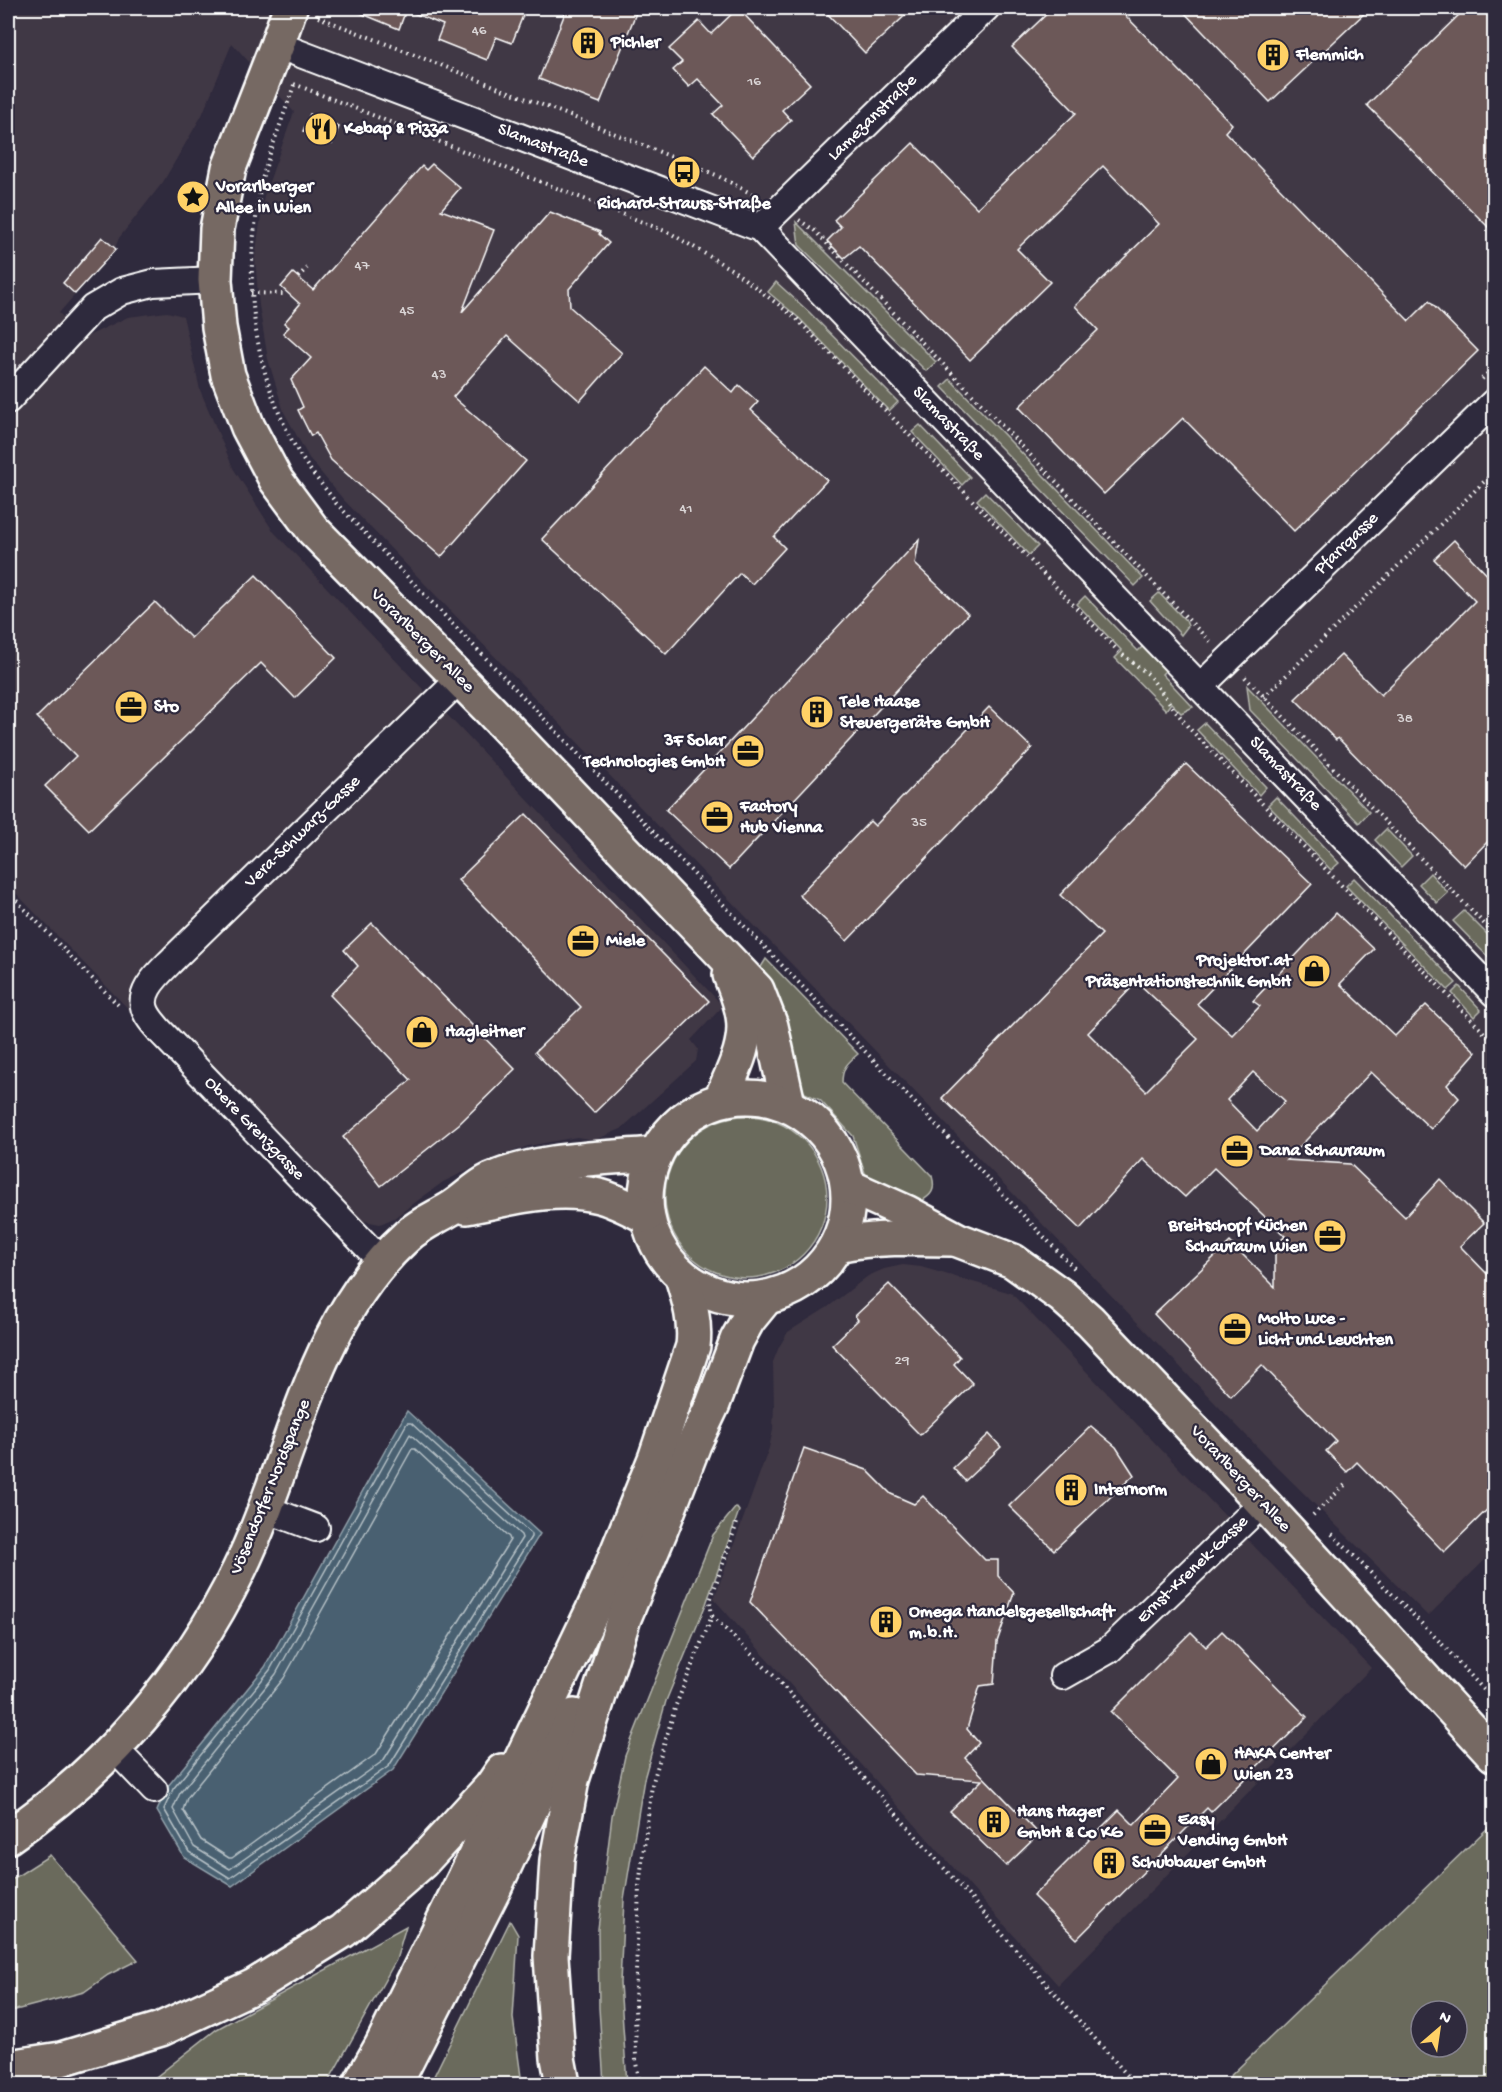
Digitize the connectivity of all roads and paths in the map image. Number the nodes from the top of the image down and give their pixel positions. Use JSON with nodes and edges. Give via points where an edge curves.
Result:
{"nodes":[{"id":1,"x":290,"y":8,"type":"edge"},
{"id":2,"x":986,"y":8,"type":"edge"},
{"id":3,"x":290,"y":50,"type":"junction"},
{"id":4,"x":294,"y":84,"type":"junction"},
{"id":5,"x":760,"y":228,"type":"junction"},
{"id":6,"x":307,"y":268,"type":"dead end"},
{"id":7,"x":298,"y":278,"type":"dead end"},
{"id":8,"x":215,"y":280,"type":"junction"},
{"id":9,"x":286,"y":292,"type":"dead end"},
{"id":10,"x":251,"y":293,"type":"junction"},
{"id":11,"x":8,"y":400,"type":"edge"},
{"id":12,"x":1494,"y":402,"type":"edge"},
{"id":13,"x":1494,"y":472,"type":"edge"},
{"id":14,"x":460,"y":679,"type":"junction"},
{"id":15,"x":1200,"y":687,"type":"junction"},
{"id":16,"x":1264,"y":697,"type":"dead end"},
{"id":17,"x":8,"y":892,"type":"edge"},
{"id":18,"x":720,"y":951,"type":"junction"},
{"id":19,"x":147,"y":988,"type":"joint"},
{"id":20,"x":1494,"y":993,"type":"edge"},
{"id":21,"x":119,"y":1007,"type":"dead end"},
{"id":22,"x":1494,"y":1043,"type":"edge"},
{"id":23,"x":721,"y":1099,"type":"junction"},
{"id":24,"x":788,"y":1104,"type":"junction"},
{"id":25,"x":654,"y":1154,"type":"junction"},
{"id":26,"x":848,"y":1186,"type":"junction"},
{"id":27,"x":449,"y":1209,"type":"junction"},
{"id":28,"x":646,"y":1216,"type":"junction"},
{"id":29,"x":958,"y":1239,"type":"junction"},
{"id":30,"x":837,"y":1245,"type":"junction"},
{"id":31,"x":382,"y":1262,"type":"junction"},
{"id":32,"x":682,"y":1276,"type":"junction"},
{"id":33,"x":1083,"y":1277,"type":"dead end"},
{"id":34,"x":766,"y":1298,"type":"junction"},
{"id":35,"x":1345,"y":1485,"type":"dead end"},
{"id":36,"x":1263,"y":1503,"type":"junction"},
{"id":37,"x":1305,"y":1506,"type":"dead end"},
{"id":38,"x":266,"y":1509,"type":"junction"},
{"id":39,"x":1313,"y":1515,"type":"junction"},
{"id":40,"x":738,"y":1520,"type":"dead end"},
{"id":41,"x":1321,"y":1523,"type":"dead end"},
{"id":42,"x":316,"y":1528,"type":"dead end"},
{"id":43,"x":1329,"y":1531,"type":"dead end"},
{"id":44,"x":712,"y":1616,"type":"junction"},
{"id":45,"x":624,"y":1618,"type":"junction"},
{"id":46,"x":1064,"y":1676,"type":"dead end"},
{"id":47,"x":1494,"y":1701,"type":"edge"},
{"id":48,"x":547,"y":1708,"type":"junction"},
{"id":49,"x":114,"y":1748,"type":"junction"},
{"id":50,"x":1494,"y":1755,"type":"edge"},
{"id":51,"x":154,"y":1790,"type":"dead end"},
{"id":52,"x":8,"y":1837,"type":"edge"},
{"id":53,"x":8,"y":2067,"type":"edge"},
{"id":54,"x":360,"y":2085,"type":"edge"},
{"id":55,"x":395,"y":2085,"type":"edge"},
{"id":56,"x":563,"y":2085,"type":"edge"},
{"id":57,"x":640,"y":2085,"type":"edge"},
{"id":58,"x":1135,"y":2085,"type":"edge"}],
"edges":[{"from":1,"to":3,"type":"main road"},
{"from":2,"to":5,"type":"street","name":"Lamezanstraße"},
{"from":3,"to":4,"type":"path"},
{"from":3,"to":5,"type":"street","name":"Slamastraße"},
{"from":3,"to":8,"type":"main road","via":[[229,168],[217,229]]},
{"from":4,"to":10,"type":"path","via":[[263,178],[253,236]]},
{"from":4,"to":22,"type":"path","via":[[670,233],[734,271],[796,318],[1119,651],[1148,674],[1188,727]]},
{"from":5,"to":15,"type":"street","name":"Slamastraße"},
{"from":6,"to":7,"type":"path"},
{"from":8,"to":11,"type":"street","via":[[153,283],[122,291],[93,308]]},
{"from":8,"to":14,"type":"main road","name":"Vorarlberger Allee","via":[[228,375],[248,427],[276,480],[313,530]]},
{"from":9,"to":10,"type":"path"},
{"from":10,"to":33,"type":"path","via":[[254,323],[279,413],[301,457],[336,503]]},
{"from":12,"to":15,"type":"street","name":"Pfarrgasse"},
{"from":13,"to":16,"type":"path"},
{"from":14,"to":18,"type":"main road","name":"Vorarlberger Allee"},
{"from":14,"to":19,"type":"street","name":"Vera-Schwarz-Gasse"},
{"from":15,"to":20,"type":"street","name":"Slamastraße"},
{"from":17,"to":21,"type":"path"},
{"from":18,"to":23,"type":"main road","name":"Vorarlberger Allee","via":[[743,1017],[740,1055]]},
{"from":18,"to":24,"type":"main road","name":"Vorarlberger Allee","via":[[757,990],[771,1026]]},
{"from":19,"to":31,"type":"street","name":"Obere Grenzgasse","via":[[146,1013],[159,1030]]},
{"from":23,"to":24,"type":"main road","via":[[761,1097]]},
{"from":23,"to":25,"type":"main road","via":[[698,1108],[672,1127]]},
{"from":24,"to":26,"type":"main road","via":[[817,1124],[838,1151]]},
{"from":25,"to":27,"type":"main road","name":"Vösendorfer Nordspange","via":[[530,1168],[489,1181]]},
{"from":25,"to":28,"type":"main road","via":[[646,1182]]},
{"from":26,"to":29,"type":"main road","name":"Vorarlberger Allee"},
{"from":26,"to":30,"type":"main road","via":[[847,1217]]},
{"from":27,"to":28,"type":"main road","name":"Vösendorfer Nordspange","via":[[536,1194],[580,1192],[601,1196]]},
{"from":27,"to":31,"type":"main road","name":"Vösendorfer Nordspange","via":[[409,1234]]},
{"from":28,"to":32,"type":"main road","via":[[658,1248]]},
{"from":29,"to":30,"type":"main road","name":"Vorarlberger Allee","via":[[893,1238]]},
{"from":29,"to":36,"type":"main road","name":"Vorarlberger Allee","via":[[1013,1261],[1062,1296]]},
{"from":30,"to":34,"type":"main road","via":[[820,1269],[796,1287]]},
{"from":31,"to":38,"type":"main road","name":"Vösendorfer Nordspange","via":[[347,1310],[311,1384]]},
{"from":32,"to":34,"type":"main road","via":[[705,1291],[732,1299]]},
{"from":32,"to":48,"type":"main road","via":[[693,1310],[694,1331],[687,1366],[655,1459],[599,1597]]},
{"from":34,"to":45,"type":"main road","via":[[737,1340]]},
{"from":35,"to":39,"type":"path"},
{"from":36,"to":46,"type":"street","name":"Ernst-Krenek-Gasse","via":[[1109,1650]]},
{"from":36,"to":50,"type":"main road","name":"Vorarlberger Allee"},
{"from":37,"to":39,"type":"path"},
{"from":38,"to":42,"type":"street"},
{"from":38,"to":49,"type":"main road","name":"Vösendorfer Nordspange","via":[[201,1639],[154,1704]]},
{"from":39,"to":41,"type":"path"},
{"from":40,"to":44,"type":"path","via":[[710,1601]]},
{"from":43,"to":47,"type":"path"},
{"from":44,"to":57,"type":"path","via":[[676,1705],[652,1785],[639,1886],[635,2012]]},
{"from":44,"to":58,"type":"path","via":[[775,1677]]},
{"from":45,"to":55,"type":"main road"},
{"from":45,"to":56,"type":"main road","via":[[572,1780],[557,1860],[550,1956]]},
{"from":48,"to":53,"type":"main road","via":[[491,1787],[422,1863],[343,1930],[254,1986],[161,2029],[61,2059]]},
{"from":48,"to":54,"type":"main road"},
{"from":49,"to":51,"type":"street"},
{"from":49,"to":52,"type":"main road","name":"Vösendorfer Nordspange","via":[[51,1805]]}]}
